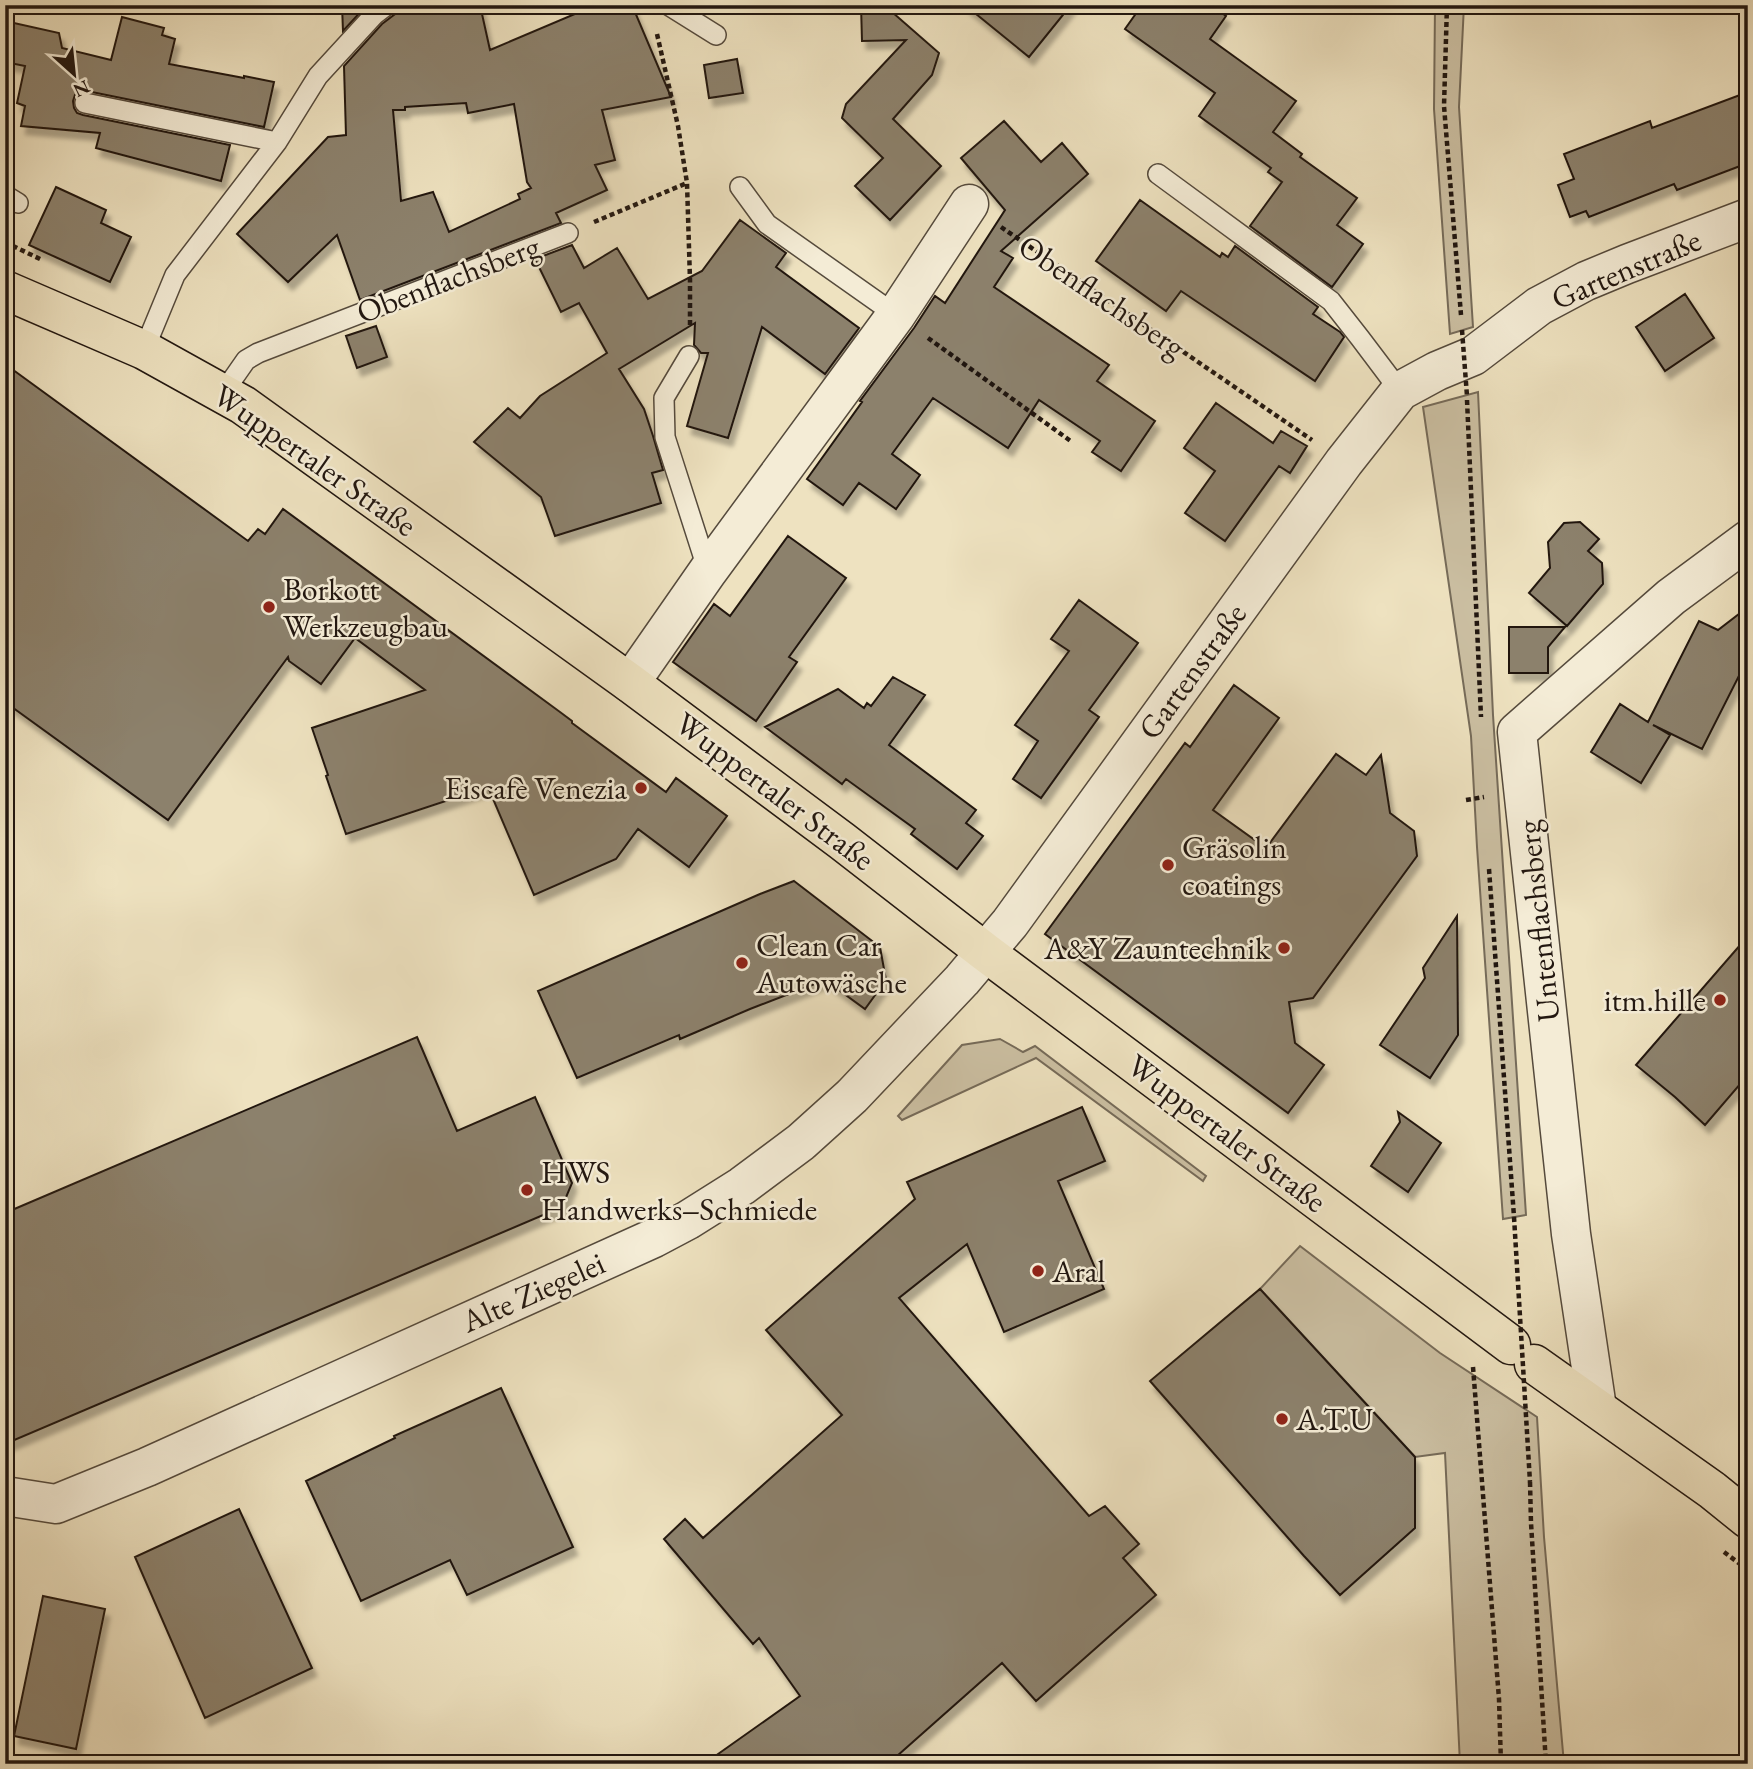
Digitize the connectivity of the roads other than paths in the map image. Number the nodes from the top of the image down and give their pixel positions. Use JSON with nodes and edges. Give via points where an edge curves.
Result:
{"nodes":[{"id":1,"x":387,"y":5,"type":"edge"},
{"id":2,"x":668,"y":5,"type":"edge"},
{"id":3,"x":716,"y":35,"type":"dead end"},
{"id":4,"x":85,"y":103,"type":"dead end"},
{"id":5,"x":278,"y":142,"type":"junction"},
{"id":6,"x":1158,"y":174,"type":"dead end"},
{"id":7,"x":740,"y":187,"type":"dead end"},
{"id":8,"x":969,"y":204,"type":"road end"},
{"id":9,"x":1748,"y":218,"type":"edge"},
{"id":10,"x":568,"y":233,"type":"road end"},
{"id":11,"x":5,"y":290,"type":"edge"},
{"id":12,"x":896,"y":315,"type":"junction"},
{"id":13,"x":144,"y":350,"type":"junction"},
{"id":14,"x":690,"y":356,"type":"road end"},
{"id":15,"x":1400,"y":391,"type":"junction"},
{"id":16,"x":223,"y":393,"type":"junction"},
{"id":17,"x":1748,"y":540,"type":"edge"},
{"id":18,"x":708,"y":571,"type":"junction"},
{"id":19,"x":630,"y":683,"type":"junction"},
{"id":20,"x":985,"y":952,"type":"junction"},
{"id":21,"x":1597,"y":1408,"type":"junction"},
{"id":22,"x":5,"y":1496,"type":"edge"},
{"id":23,"x":1748,"y":1519,"type":"edge"}],
"edges":[{"from":1,"to":5,"type":"lane","via":[[318,76]]},
{"from":2,"to":3,"type":"lane"},
{"from":4,"to":5,"type":"lane"},
{"from":5,"to":13,"type":"lane","via":[[175,275]]},
{"from":6,"to":15,"type":"lane","via":[[1331,301]]},
{"from":7,"to":12,"type":"lane","via":[[767,224]]},
{"from":8,"to":12,"type":"street"},
{"from":9,"to":15,"type":"street","name":"Gartenstraße","via":[[1586,281],[1539,306],[1473,356]]},
{"from":10,"to":16,"type":"lane","name":"Obenflachsberg","via":[[258,353],[246,360]]},
{"from":11,"to":13,"type":"main road","name":"Wuppertaler Straße"},
{"from":12,"to":18,"type":"street"},
{"from":13,"to":16,"type":"main road","name":"Wuppertaler Straße"},
{"from":14,"to":18,"type":"lane","via":[[664,398],[665,437]]},
{"from":15,"to":20,"type":"street","name":"Gartenstraße"},
{"from":16,"to":19,"type":"main road","name":"Wuppertaler Straße"},
{"from":17,"to":21,"type":"street","name":"Untenflachsberg","via":[[1671,597],[1517,732],[1571,1234]]},
{"from":18,"to":19,"type":"street"},
{"from":19,"to":20,"type":"main road","name":"Wuppertaler Straße"},
{"from":20,"to":21,"type":"main road","name":"Wuppertaler Straße"},
{"from":20,"to":22,"type":"street","name":"Alte Ziegelei","via":[[852,1096],[801,1142],[688,1220],[56,1504]]},
{"from":21,"to":23,"type":"main road","name":"Wuppertaler Straße"}]}
